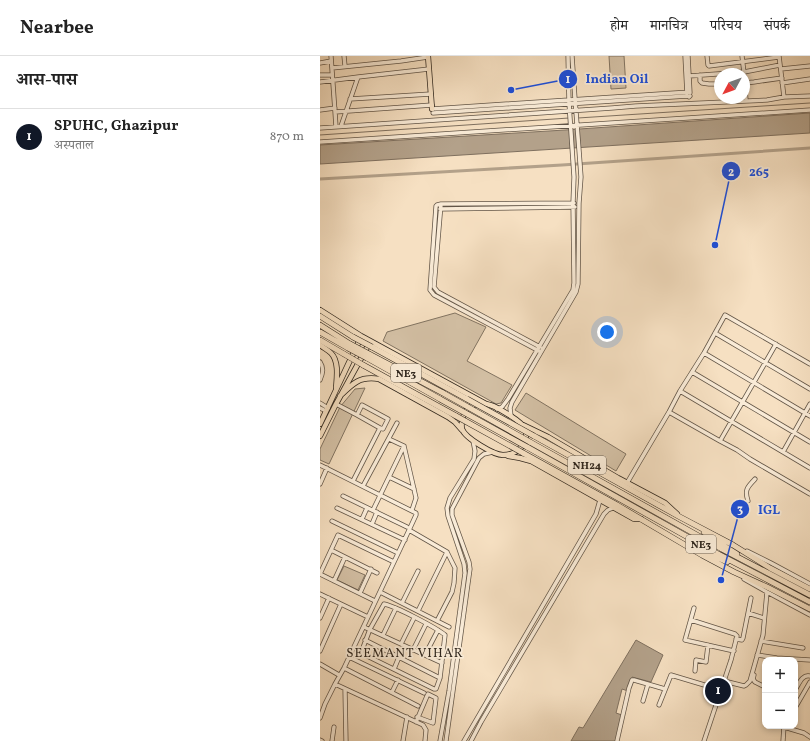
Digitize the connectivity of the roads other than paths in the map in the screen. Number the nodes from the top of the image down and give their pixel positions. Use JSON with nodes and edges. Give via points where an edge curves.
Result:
{"nodes":[{"id":1,"x":331,"y":56,"type":"edge"},
{"id":2,"x":344,"y":56,"type":"edge"},
{"id":3,"x":401,"y":56,"type":"edge"},
{"id":4,"x":428,"y":56,"type":"edge"},
{"id":5,"x":568,"y":56,"type":"edge"},
{"id":6,"x":572,"y":56,"type":"edge"},
{"id":7,"x":685,"y":56,"type":"edge"},
{"id":8,"x":688,"y":56,"type":"edge"},
{"id":9,"x":707,"y":56,"type":"edge"},
{"id":10,"x":742,"y":56,"type":"edge"},
{"id":11,"x":779,"y":57,"type":"edge"},
{"id":12,"x":411,"y":58,"type":"edge"},
{"id":13,"x":332,"y":61,"type":"junction"},
{"id":14,"x":401,"y":61,"type":"junction"},
{"id":15,"x":742,"y":62,"type":"junction"},
{"id":16,"x":320,"y":63,"type":"edge"},
{"id":17,"x":345,"y":66,"type":"junction"},
{"id":18,"x":810,"y":66,"type":"edge"},
{"id":19,"x":780,"y":67,"type":"junction"},
{"id":20,"x":332,"y":68,"type":"junction"},
{"id":21,"x":743,"y":68,"type":"edge"},
{"id":22,"x":429,"y":69,"type":"junction"},
{"id":23,"x":750,"y":73,"type":"edge"},
{"id":24,"x":320,"y":75,"type":"edge"},
{"id":25,"x":332,"y":75,"type":"junction"},
{"id":26,"x":700,"y":75,"type":"junction"},
{"id":27,"x":714,"y":75,"type":"edge"},
{"id":28,"x":689,"y":76,"type":"junction"},
{"id":29,"x":358,"y":77,"type":"junction"},
{"id":30,"x":782,"y":78,"type":"junction"},
{"id":31,"x":810,"y":78,"type":"edge"},
{"id":32,"x":333,"y":80,"type":"junction"},
{"id":33,"x":320,"y":82,"type":"edge"},
{"id":34,"x":750,"y":82,"type":"edge"},
{"id":35,"x":782,"y":83,"type":"junction"},
{"id":36,"x":714,"y":84,"type":"edge"},
{"id":37,"x":431,"y":94,"type":"junction"},
{"id":38,"x":689,"y":94,"type":"junction"},
{"id":39,"x":810,"y":96,"type":"edge"},
{"id":40,"x":784,"y":97,"type":"junction"},
{"id":41,"x":350,"y":99,"type":"junction"},
{"id":42,"x":750,"y":100,"type":"edge"},
{"id":43,"x":569,"y":101,"type":"junction"},
{"id":44,"x":575,"y":101,"type":"junction"},
{"id":45,"x":714,"y":102,"type":"edge"},
{"id":46,"x":689,"y":103,"type":"junction"},
{"id":47,"x":432,"y":109,"type":"junction"},
{"id":48,"x":320,"y":110,"type":"edge"},
{"id":49,"x":335,"y":110,"type":"junction"},
{"id":50,"x":810,"y":110,"type":"edge"},
{"id":51,"x":346,"y":111,"type":"junction"},
{"id":52,"x":569,"y":111,"type":"junction"},
{"id":53,"x":576,"y":113,"type":"junction"},
{"id":54,"x":571,"y":125,"type":"junction"},
{"id":55,"x":577,"y":125,"type":"junction"},
{"id":56,"x":339,"y":127,"type":"junction"},
{"id":57,"x":320,"y":128,"type":"edge"},
{"id":58,"x":320,"y":142,"type":"edge"},
{"id":59,"x":573,"y":205,"type":"junction"},
{"id":60,"x":579,"y":205,"type":"junction"},
{"id":61,"x":320,"y":310,"type":"edge"},
{"id":62,"x":320,"y":316,"type":"edge"},
{"id":63,"x":320,"y":325,"type":"edge"},
{"id":64,"x":320,"y":332,"type":"edge"},
{"id":65,"x":715,"y":334,"type":"junction"},
{"id":66,"x":361,"y":336,"type":"junction"},
{"id":67,"x":320,"y":340,"type":"edge"},
{"id":68,"x":370,"y":341,"type":"junction"},
{"id":69,"x":776,"y":344,"type":"junction"},
{"id":70,"x":320,"y":346,"type":"edge"},
{"id":71,"x":349,"y":346,"type":"junction"},
{"id":72,"x":540,"y":349,"type":"junction"},
{"id":73,"x":704,"y":353,"type":"junction"},
{"id":74,"x":368,"y":356,"type":"junction"},
{"id":75,"x":320,"y":362,"type":"edge"},
{"id":76,"x":765,"y":363,"type":"junction"},
{"id":77,"x":810,"y":364,"type":"edge"},
{"id":78,"x":692,"y":372,"type":"junction"},
{"id":79,"x":320,"y":380,"type":"edge"},
{"id":80,"x":754,"y":382,"type":"junction"},
{"id":81,"x":810,"y":389,"type":"edge"},
{"id":82,"x":336,"y":391,"type":"junction"},
{"id":83,"x":680,"y":391,"type":"junction"},
{"id":84,"x":340,"y":396,"type":"junction"},
{"id":85,"x":742,"y":402,"type":"junction"},
{"id":86,"x":320,"y":403,"type":"edge"},
{"id":87,"x":336,"y":404,"type":"junction"},
{"id":88,"x":486,"y":404,"type":"junction"},
{"id":89,"x":810,"y":404,"type":"edge"},
{"id":90,"x":320,"y":408,"type":"edge"},
{"id":91,"x":497,"y":409,"type":"junction"},
{"id":92,"x":327,"y":410,"type":"junction"},
{"id":93,"x":669,"y":412,"type":"junction"},
{"id":94,"x":805,"y":412,"type":"junction"},
{"id":95,"x":357,"y":416,"type":"junction"},
{"id":96,"x":511,"y":416,"type":"junction"},
{"id":97,"x":810,"y":416,"type":"edge"},
{"id":98,"x":731,"y":422,"type":"junction"},
{"id":99,"x":397,"y":423,"type":"dead end"},
{"id":100,"x":320,"y":424,"type":"edge"},
{"id":101,"x":523,"y":425,"type":"junction"},
{"id":102,"x":380,"y":428,"type":"junction"},
{"id":103,"x":462,"y":430,"type":"junction"},
{"id":104,"x":794,"y":432,"type":"junction"},
{"id":105,"x":320,"y":436,"type":"edge"},
{"id":106,"x":389,"y":438,"type":"junction"},
{"id":107,"x":473,"y":441,"type":"junction"},
{"id":108,"x":720,"y":441,"type":"junction"},
{"id":109,"x":810,"y":442,"type":"edge"},
{"id":110,"x":404,"y":446,"type":"junction"},
{"id":111,"x":494,"y":452,"type":"junction"},
{"id":112,"x":783,"y":452,"type":"junction"},
{"id":113,"x":502,"y":455,"type":"junction"},
{"id":114,"x":320,"y":465,"type":"edge"},
{"id":115,"x":327,"y":468,"type":"junction"},
{"id":116,"x":810,"y":468,"type":"edge"},
{"id":117,"x":389,"y":476,"type":"junction"},
{"id":118,"x":755,"y":479,"type":"dead end"},
{"id":119,"x":353,"y":481,"type":"junction"},
{"id":120,"x":594,"y":481,"type":"junction"},
{"id":121,"x":627,"y":483,"type":"junction"},
{"id":122,"x":320,"y":484,"type":"edge"},
{"id":123,"x":363,"y":486,"type":"junction"},
{"id":124,"x":414,"y":489,"type":"junction"},
{"id":125,"x":810,"y":494,"type":"edge"},
{"id":126,"x":380,"y":495,"type":"junction"},
{"id":127,"x":343,"y":496,"type":"dead end"},
{"id":128,"x":450,"y":498,"type":"junction"},
{"id":129,"x":456,"y":500,"type":"junction"},
{"id":130,"x":600,"y":500,"type":"junction"},
{"id":131,"x":748,"y":501,"type":"dead end"},
{"id":132,"x":615,"y":506,"type":"junction"},
{"id":133,"x":337,"y":508,"type":"dead end"},
{"id":134,"x":367,"y":508,"type":"junction"},
{"id":135,"x":412,"y":510,"type":"junction"},
{"id":136,"x":375,"y":511,"type":"junction"},
{"id":137,"x":680,"y":517,"type":"junction"},
{"id":138,"x":362,"y":520,"type":"junction"},
{"id":139,"x":332,"y":521,"type":"dead end"},
{"id":140,"x":372,"y":524,"type":"junction"},
{"id":141,"x":698,"y":526,"type":"junction"},
{"id":142,"x":408,"y":528,"type":"junction"},
{"id":143,"x":405,"y":540,"type":"junction"},
{"id":144,"x":676,"y":540,"type":"junction"},
{"id":145,"x":733,"y":545,"type":"junction"},
{"id":146,"x":331,"y":550,"type":"junction"},
{"id":147,"x":447,"y":552,"type":"junction"},
{"id":148,"x":398,"y":553,"type":"junction"},
{"id":149,"x":345,"y":557,"type":"junction"},
{"id":150,"x":394,"y":562,"type":"junction"},
{"id":151,"x":371,"y":569,"type":"junction"},
{"id":152,"x":418,"y":571,"type":"dead end"},
{"id":153,"x":377,"y":572,"type":"dead end"},
{"id":154,"x":734,"y":572,"type":"junction"},
{"id":155,"x":320,"y":574,"type":"edge"},
{"id":156,"x":769,"y":577,"type":"junction"},
{"id":157,"x":334,"y":581,"type":"junction"},
{"id":158,"x":810,"y":584,"type":"edge"},
{"id":159,"x":810,"y":589,"type":"edge"},
{"id":160,"x":380,"y":592,"type":"junction"},
{"id":161,"x":766,"y":592,"type":"junction"},
{"id":162,"x":360,"y":593,"type":"junction"},
{"id":163,"x":320,"y":594,"type":"edge"},
{"id":164,"x":810,"y":595,"type":"edge"},
{"id":165,"x":329,"y":598,"type":"junction"},
{"id":166,"x":751,"y":598,"type":"dead end"},
{"id":167,"x":376,"y":601,"type":"junction"},
{"id":168,"x":810,"y":602,"type":"edge"},
{"id":169,"x":402,"y":603,"type":"junction"},
{"id":170,"x":342,"y":604,"type":"junction"},
{"id":171,"x":396,"y":608,"type":"junction"},
{"id":172,"x":694,"y":608,"type":"dead end"},
{"id":173,"x":810,"y":609,"type":"edge"},
{"id":174,"x":418,"y":611,"type":"junction"},
{"id":175,"x":748,"y":613,"type":"junction"},
{"id":176,"x":810,"y":615,"type":"edge"},
{"id":177,"x":320,"y":618,"type":"edge"},
{"id":178,"x":368,"y":618,"type":"junction"},
{"id":179,"x":414,"y":618,"type":"junction"},
{"id":180,"x":764,"y":618,"type":"junction"},
{"id":181,"x":690,"y":620,"type":"junction"},
{"id":182,"x":437,"y":621,"type":"junction"},
{"id":183,"x":426,"y":624,"type":"junction"},
{"id":184,"x":364,"y":627,"type":"junction"},
{"id":185,"x":449,"y":627,"type":"dead end"},
{"id":186,"x":370,"y":629,"type":"junction"},
{"id":187,"x":438,"y":630,"type":"junction"},
{"id":188,"x":383,"y":636,"type":"junction"},
{"id":189,"x":736,"y":639,"type":"junction"},
{"id":190,"x":365,"y":640,"type":"junction"},
{"id":191,"x":761,"y":641,"type":"junction"},
{"id":192,"x":401,"y":644,"type":"junction"},
{"id":193,"x":708,"y":645,"type":"junction"},
{"id":194,"x":804,"y":648,"type":"dead end"},
{"id":195,"x":413,"y":650,"type":"junction"},
{"id":196,"x":320,"y":651,"type":"edge"},
{"id":197,"x":734,"y":651,"type":"junction"},
{"id":198,"x":425,"y":655,"type":"junction"},
{"id":199,"x":757,"y":655,"type":"junction"},
{"id":200,"x":350,"y":657,"type":"junction"},
{"id":201,"x":399,"y":657,"type":"junction"},
{"id":202,"x":759,"y":660,"type":"dead end"},
{"id":203,"x":810,"y":660,"type":"edge"},
{"id":204,"x":320,"y":664,"type":"edge"},
{"id":205,"x":442,"y":664,"type":"junction"},
{"id":206,"x":344,"y":668,"type":"junction"},
{"id":207,"x":394,"y":669,"type":"junction"},
{"id":208,"x":695,"y":671,"type":"dead end"},
{"id":209,"x":340,"y":675,"type":"junction"},
{"id":210,"x":810,"y":676,"type":"edge"},
{"id":211,"x":440,"y":678,"type":"junction"},
{"id":212,"x":398,"y":680,"type":"junction"},
{"id":213,"x":724,"y":681,"type":"junction"},
{"id":214,"x":810,"y":682,"type":"edge"},
{"id":215,"x":335,"y":684,"type":"junction"},
{"id":216,"x":648,"y":684,"type":"junction"},
{"id":217,"x":762,"y":685,"type":"edge"},
{"id":218,"x":798,"y":685,"type":"edge"},
{"id":219,"x":345,"y":689,"type":"junction"},
{"id":220,"x":665,"y":689,"type":"junction"},
{"id":221,"x":721,"y":690,"type":"junction"},
{"id":222,"x":392,"y":692,"type":"junction"},
{"id":223,"x":424,"y":693,"type":"dead end"},
{"id":224,"x":644,"y":701,"type":"dead end"},
{"id":225,"x":798,"y":703,"type":"edge"},
{"id":226,"x":659,"y":705,"type":"dead end"},
{"id":227,"x":418,"y":706,"type":"dead end"},
{"id":228,"x":407,"y":717,"type":"junction"},
{"id":229,"x":320,"y":718,"type":"edge"},
{"id":230,"x":416,"y":720,"type":"junction"},
{"id":231,"x":334,"y":727,"type":"dead end"},
{"id":232,"x":784,"y":729,"type":"edge"},
{"id":233,"x":793,"y":729,"type":"edge"},
{"id":234,"x":810,"y":737,"type":"edge"},
{"id":235,"x":332,"y":741,"type":"edge"},
{"id":236,"x":346,"y":741,"type":"edge"},
{"id":237,"x":403,"y":741,"type":"edge"},
{"id":238,"x":425,"y":741,"type":"edge"},
{"id":239,"x":440,"y":741,"type":"edge"},
{"id":240,"x":446,"y":741,"type":"edge"},
{"id":241,"x":464,"y":741,"type":"edge"},
{"id":242,"x":471,"y":741,"type":"edge"},
{"id":243,"x":617,"y":741,"type":"edge"},
{"id":244,"x":704,"y":741,"type":"edge"},
{"id":245,"x":783,"y":741,"type":"edge"}],
"edges":[{"from":1,"to":13,"type":"street"},
{"from":2,"to":17,"type":"street"},
{"from":3,"to":14,"type":"street"},
{"from":4,"to":12,"type":"street"},
{"from":4,"to":22,"type":"main road"},
{"from":5,"to":43,"type":"street"},
{"from":6,"to":44,"type":"street"},
{"from":7,"to":38,"type":"street"},
{"from":8,"to":28,"type":"street"},
{"from":9,"to":15,"type":"street","via":[[709,66]]},
{"from":10,"to":15,"type":"street"},
{"from":11,"to":15,"type":"street"},
{"from":11,"to":19,"type":"street"},
{"from":12,"to":14,"type":"street"},
{"from":13,"to":16,"type":"street"},
{"from":13,"to":20,"type":"street"},
{"from":14,"to":17,"type":"street"},
{"from":15,"to":21,"type":"street"},
{"from":17,"to":20,"type":"street"},
{"from":18,"to":19,"type":"street"},
{"from":19,"to":23,"type":"street"},
{"from":19,"to":30,"type":"street"},
{"from":20,"to":25,"type":"street"},
{"from":22,"to":29,"type":"street"},
{"from":22,"to":37,"type":"main road"},
{"from":24,"to":25,"type":"street"},
{"from":25,"to":32,"type":"street"},
{"from":26,"to":27,"type":"street"},
{"from":26,"to":28,"type":"street"},
{"from":26,"to":36,"type":"street","via":[[700,82]]},
{"from":28,"to":38,"type":"street"},
{"from":29,"to":32,"type":"street"},
{"from":29,"to":41,"type":"street"},
{"from":30,"to":34,"type":"street"},
{"from":30,"to":35,"type":"street"},
{"from":31,"to":35,"type":"street"},
{"from":32,"to":33,"type":"street"},
{"from":32,"to":49,"type":"street"},
{"from":35,"to":40,"type":"street"},
{"from":37,"to":41,"type":"street"},
{"from":37,"to":47,"type":"main road"},
{"from":38,"to":44,"type":"street"},
{"from":38,"to":46,"type":"street"},
{"from":39,"to":40,"type":"street"},
{"from":40,"to":42,"type":"street"},
{"from":41,"to":51,"type":"street"},
{"from":43,"to":44,"type":"street"},
{"from":43,"to":47,"type":"street"},
{"from":43,"to":52,"type":"street"},
{"from":44,"to":53,"type":"street"},
{"from":45,"to":46,"type":"street"},
{"from":46,"to":53,"type":"street"},
{"from":47,"to":51,"type":"street"},
{"from":48,"to":49,"type":"street"},
{"from":49,"to":51,"type":"street"},
{"from":49,"to":56,"type":"street"},
{"from":50,"to":55,"type":"street"},
{"from":51,"to":56,"type":"street"},
{"from":52,"to":53,"type":"street"},
{"from":52,"to":54,"type":"street"},
{"from":52,"to":56,"type":"street"},
{"from":53,"to":55,"type":"street"},
{"from":54,"to":55,"type":"street"},
{"from":54,"to":58,"type":"street"},
{"from":54,"to":59,"type":"street"},
{"from":55,"to":60,"type":"street","via":[[581,177]]},
{"from":56,"to":57,"type":"street"},
{"from":59,"to":60,"type":"street"},
{"from":59,"to":72,"type":"street","via":[[573,290]]},
{"from":59,"to":72,"type":"street","via":[[439,207],[431,293]]},
{"from":60,"to":72,"type":"street","via":[[576,292]]},
{"from":61,"to":66,"type":"main road"},
{"from":62,"to":137,"type":"highway","number":"NH24","bridge":true,"via":[[353,337]]},
{"from":63,"to":71,"type":"highway","number":"NE3"},
{"from":64,"to":71,"type":"highway","number":"NE3"},
{"from":65,"to":69,"type":"street","via":[[726,315]]},
{"from":65,"to":73,"type":"street"},
{"from":65,"to":76,"type":"street"},
{"from":66,"to":68,"type":"main road"},
{"from":66,"to":82,"type":"main road"},
{"from":67,"to":132,"type":"highway","bridge":true},
{"from":68,"to":84,"type":"main road"},
{"from":68,"to":88,"type":"main road"},
{"from":69,"to":76,"type":"street"},
{"from":69,"to":77,"type":"street"},
{"from":70,"to":82,"type":"main road","via":[[334,356],[337,373]]},
{"from":71,"to":74,"type":"highway","number":"NE3","bridge":true},
{"from":72,"to":91,"type":"street","via":[[508,399]]},
{"from":72,"to":96,"type":"street","via":[[512,402]]},
{"from":73,"to":78,"type":"street"},
{"from":73,"to":80,"type":"street"},
{"from":74,"to":120,"type":"highway","number":"NE3","bridge":true,"via":[[440,399]]},
{"from":74,"to":120,"type":"highway","number":"NE3","bridge":true,"via":[[443,393]]},
{"from":75,"to":79,"type":"street","via":[[323,370]]},
{"from":76,"to":80,"type":"street"},
{"from":76,"to":81,"type":"street"},
{"from":78,"to":83,"type":"street"},
{"from":78,"to":85,"type":"street"},
{"from":80,"to":85,"type":"street"},
{"from":80,"to":94,"type":"street"},
{"from":82,"to":92,"type":"main road"},
{"from":83,"to":93,"type":"street"},
{"from":83,"to":98,"type":"street"},
{"from":84,"to":87,"type":"main road"},
{"from":84,"to":103,"type":"main road","via":[[360,380],[379,379],[448,417]]},
{"from":85,"to":98,"type":"street"},
{"from":85,"to":104,"type":"street"},
{"from":86,"to":92,"type":"street"},
{"from":87,"to":95,"type":"street"},
{"from":87,"to":105,"type":"main road"},
{"from":88,"to":91,"type":"main road"},
{"from":88,"to":103,"type":"main road","via":[[474,404],[466,411],[462,420]]},
{"from":89,"to":94,"type":"street"},
{"from":90,"to":92,"type":"street"},
{"from":91,"to":96,"type":"main road"},
{"from":92,"to":100,"type":"main road"},
{"from":93,"to":108,"type":"street"},
{"from":93,"to":121,"type":"street"},
{"from":94,"to":97,"type":"street"},
{"from":94,"to":104,"type":"street"},
{"from":95,"to":102,"type":"street"},
{"from":95,"to":102,"type":"street","via":[[362,405],[387,419],[383,429]]},
{"from":96,"to":101,"type":"main road"},
{"from":98,"to":108,"type":"street"},
{"from":98,"to":112,"type":"street"},
{"from":99,"to":106,"type":"street"},
{"from":101,"to":113,"type":"main road","via":[[527,435],[520,449]]},
{"from":101,"to":121,"type":"main road"},
{"from":102,"to":119,"type":"street"},
{"from":103,"to":107,"type":"main road"},
{"from":104,"to":109,"type":"street"},
{"from":104,"to":112,"type":"street"},
{"from":106,"to":110,"type":"street"},
{"from":106,"to":123,"type":"street"},
{"from":107,"to":111,"type":"main road"},
{"from":107,"to":128,"type":"street","via":[[474,459]]},
{"from":108,"to":125,"type":"street"},
{"from":110,"to":117,"type":"street"},
{"from":110,"to":124,"type":"street"},
{"from":111,"to":113,"type":"main road"},
{"from":111,"to":129,"type":"street","via":[[479,458]]},
{"from":112,"to":116,"type":"street"},
{"from":113,"to":130,"type":"main road","via":[[531,462]]},
{"from":114,"to":115,"type":"street"},
{"from":115,"to":119,"type":"street"},
{"from":115,"to":122,"type":"street"},
{"from":117,"to":124,"type":"street"},
{"from":117,"to":126,"type":"street"},
{"from":118,"to":131,"type":"street","via":[[746,492]]},
{"from":119,"to":123,"type":"street"},
{"from":120,"to":156,"type":"highway","number":"NE3","via":[[718,554]]},
{"from":121,"to":137,"type":"main road","via":[[665,503]]},
{"from":123,"to":126,"type":"street"},
{"from":124,"to":135,"type":"street","via":[[416,499]]},
{"from":126,"to":135,"type":"street"},
{"from":126,"to":136,"type":"street"},
{"from":127,"to":134,"type":"street"},
{"from":128,"to":129,"type":"street"},
{"from":128,"to":239,"type":"street","via":[[448,516],[465,573]]},
{"from":129,"to":240,"type":"street","via":[[452,515],[470,569]]},
{"from":130,"to":132,"type":"main road"},
{"from":130,"to":241,"type":"street","via":[[596,514]]},
{"from":132,"to":144,"type":"highway"},
{"from":132,"to":242,"type":"street","via":[[604,514]]},
{"from":133,"to":138,"type":"street"},
{"from":134,"to":136,"type":"street"},
{"from":134,"to":138,"type":"street"},
{"from":135,"to":142,"type":"street","via":[[416,515]]},
{"from":136,"to":140,"type":"street"},
{"from":136,"to":142,"type":"street"},
{"from":137,"to":141,"type":"highway","number":"NH24"},
{"from":138,"to":140,"type":"street"},
{"from":139,"to":148,"type":"street"},
{"from":140,"to":143,"type":"street"},
{"from":141,"to":145,"type":"highway"},
{"from":141,"to":156,"type":"highway"},
{"from":142,"to":143,"type":"street"},
{"from":142,"to":147,"type":"street"},
{"from":143,"to":148,"type":"street"},
{"from":144,"to":154,"type":"highway"},
{"from":144,"to":156,"type":"highway"},
{"from":145,"to":158,"type":"street"},
{"from":145,"to":159,"type":"highway"},
{"from":146,"to":149,"type":"street"},
{"from":146,"to":150,"type":"street","via":[[338,535]]},
{"from":146,"to":155,"type":"street"},
{"from":147,"to":174,"type":"street"},
{"from":147,"to":182,"type":"street","via":[[455,568],[454,583]]},
{"from":148,"to":150,"type":"street"},
{"from":149,"to":151,"type":"street"},
{"from":149,"to":157,"type":"street"},
{"from":150,"to":160,"type":"street"},
{"from":151,"to":153,"type":"street"},
{"from":151,"to":162,"type":"street"},
{"from":152,"to":169,"type":"street"},
{"from":154,"to":161,"type":"street"},
{"from":154,"to":173,"type":"highway"},
{"from":155,"to":157,"type":"street"},
{"from":156,"to":164,"type":"highway","number":"NE3"},
{"from":156,"to":168,"type":"highway","number":"NE3"},
{"from":157,"to":162,"type":"street"},
{"from":160,"to":167,"type":"street"},
{"from":160,"to":169,"type":"street"},
{"from":161,"to":176,"type":"street"},
{"from":161,"to":180,"type":"street"},
{"from":162,"to":167,"type":"street"},
{"from":163,"to":165,"type":"street"},
{"from":165,"to":170,"type":"street"},
{"from":165,"to":177,"type":"street"},
{"from":166,"to":175,"type":"street"},
{"from":167,"to":178,"type":"street"},
{"from":169,"to":174,"type":"street"},
{"from":170,"to":178,"type":"street"},
{"from":170,"to":196,"type":"street"},
{"from":171,"to":179,"type":"street"},
{"from":171,"to":186,"type":"street","via":[[383,605]]},
{"from":171,"to":188,"type":"street"},
{"from":172,"to":181,"type":"street"},
{"from":174,"to":182,"type":"street"},
{"from":175,"to":180,"type":"street"},
{"from":175,"to":189,"type":"street","via":[[743,638]]},
{"from":178,"to":184,"type":"street"},
{"from":179,"to":183,"type":"street"},
{"from":179,"to":192,"type":"street"},
{"from":180,"to":191,"type":"street"},
{"from":181,"to":189,"type":"street","via":[[735,634]]},
{"from":181,"to":193,"type":"street","via":[[685,640]]},
{"from":182,"to":185,"type":"street"},
{"from":183,"to":187,"type":"street"},
{"from":183,"to":195,"type":"street"},
{"from":184,"to":186,"type":"street"},
{"from":184,"to":200,"type":"street"},
{"from":186,"to":188,"type":"street"},
{"from":186,"to":190,"type":"street"},
{"from":187,"to":198,"type":"street"},
{"from":187,"to":205,"type":"street","via":[[445,636]]},
{"from":188,"to":192,"type":"street"},
{"from":189,"to":197,"type":"street"},
{"from":190,"to":201,"type":"street"},
{"from":190,"to":207,"type":"street","via":[[361,653]]},
{"from":191,"to":194,"type":"street"},
{"from":191,"to":199,"type":"street"},
{"from":192,"to":195,"type":"street"},
{"from":193,"to":197,"type":"street"},
{"from":193,"to":208,"type":"street","via":[[706,662],[696,660]]},
{"from":195,"to":198,"type":"street"},
{"from":197,"to":213,"type":"street"},
{"from":198,"to":205,"type":"street"},
{"from":199,"to":203,"type":"street"},
{"from":199,"to":213,"type":"street","via":[[750,680],[746,685]]},
{"from":200,"to":206,"type":"street"},
{"from":200,"to":212,"type":"street"},
{"from":201,"to":207,"type":"street"},
{"from":201,"to":211,"type":"street"},
{"from":202,"to":217,"type":"street","via":[[754,681]]},
{"from":204,"to":209,"type":"street"},
{"from":205,"to":211,"type":"street"},
{"from":206,"to":209,"type":"street"},
{"from":206,"to":222,"type":"street"},
{"from":207,"to":211,"type":"street","via":[[434,689],[437,688]]},
{"from":209,"to":215,"type":"street"},
{"from":210,"to":218,"type":"street","via":[[803,676]]},
{"from":212,"to":222,"type":"street"},
{"from":212,"to":223,"type":"street"},
{"from":213,"to":221,"type":"street"},
{"from":214,"to":225,"type":"street"},
{"from":215,"to":219,"type":"street"},
{"from":215,"to":229,"type":"street"},
{"from":216,"to":220,"type":"street"},
{"from":216,"to":224,"type":"street"},
{"from":216,"to":243,"type":"street","via":[[632,680]]},
{"from":219,"to":228,"type":"street"},
{"from":219,"to":236,"type":"street"},
{"from":220,"to":221,"type":"street","via":[[671,675]]},
{"from":220,"to":226,"type":"street"},
{"from":221,"to":244,"type":"street"},
{"from":222,"to":227,"type":"street"},
{"from":228,"to":230,"type":"street"},
{"from":228,"to":237,"type":"street"},
{"from":230,"to":230,"type":"street","via":[[428,694],[436,698],[433,723]]},
{"from":230,"to":238,"type":"street","via":[[426,728]]},
{"from":231,"to":235,"type":"street"},
{"from":232,"to":245,"type":"street"},
{"from":233,"to":234,"type":"street"}]}
